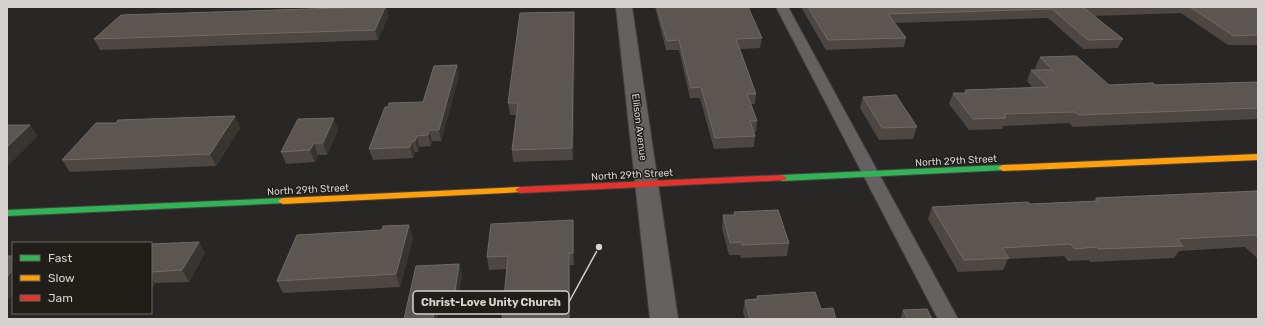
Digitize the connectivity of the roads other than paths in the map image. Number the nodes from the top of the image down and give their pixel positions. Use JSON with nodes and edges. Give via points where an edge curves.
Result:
{"nodes":[{"id":1,"x":624,"y":7,"type":"edge"},
{"id":2,"x":782,"y":7,"type":"edge"},
{"id":3,"x":1258,"y":157,"type":"edge"},
{"id":4,"x":870,"y":174,"type":"junction"},
{"id":5,"x":647,"y":184,"type":"junction"},
{"id":6,"x":7,"y":213,"type":"edge"},
{"id":7,"x":664,"y":319,"type":"edge"},
{"id":8,"x":948,"y":319,"type":"edge"}],
"edges":[{"from":1,"to":5,"type":"street","name":"Ellison Avenue"},
{"from":2,"to":4,"type":"lane"},
{"from":3,"to":4,"type":"street","name":"North 29th Street"},
{"from":4,"to":5,"type":"street","name":"North 29th Street"},
{"from":4,"to":8,"type":"lane"},
{"from":5,"to":6,"type":"street","name":"North 29th Street"},
{"from":5,"to":7,"type":"street","name":"Ellison Avenue"}]}
